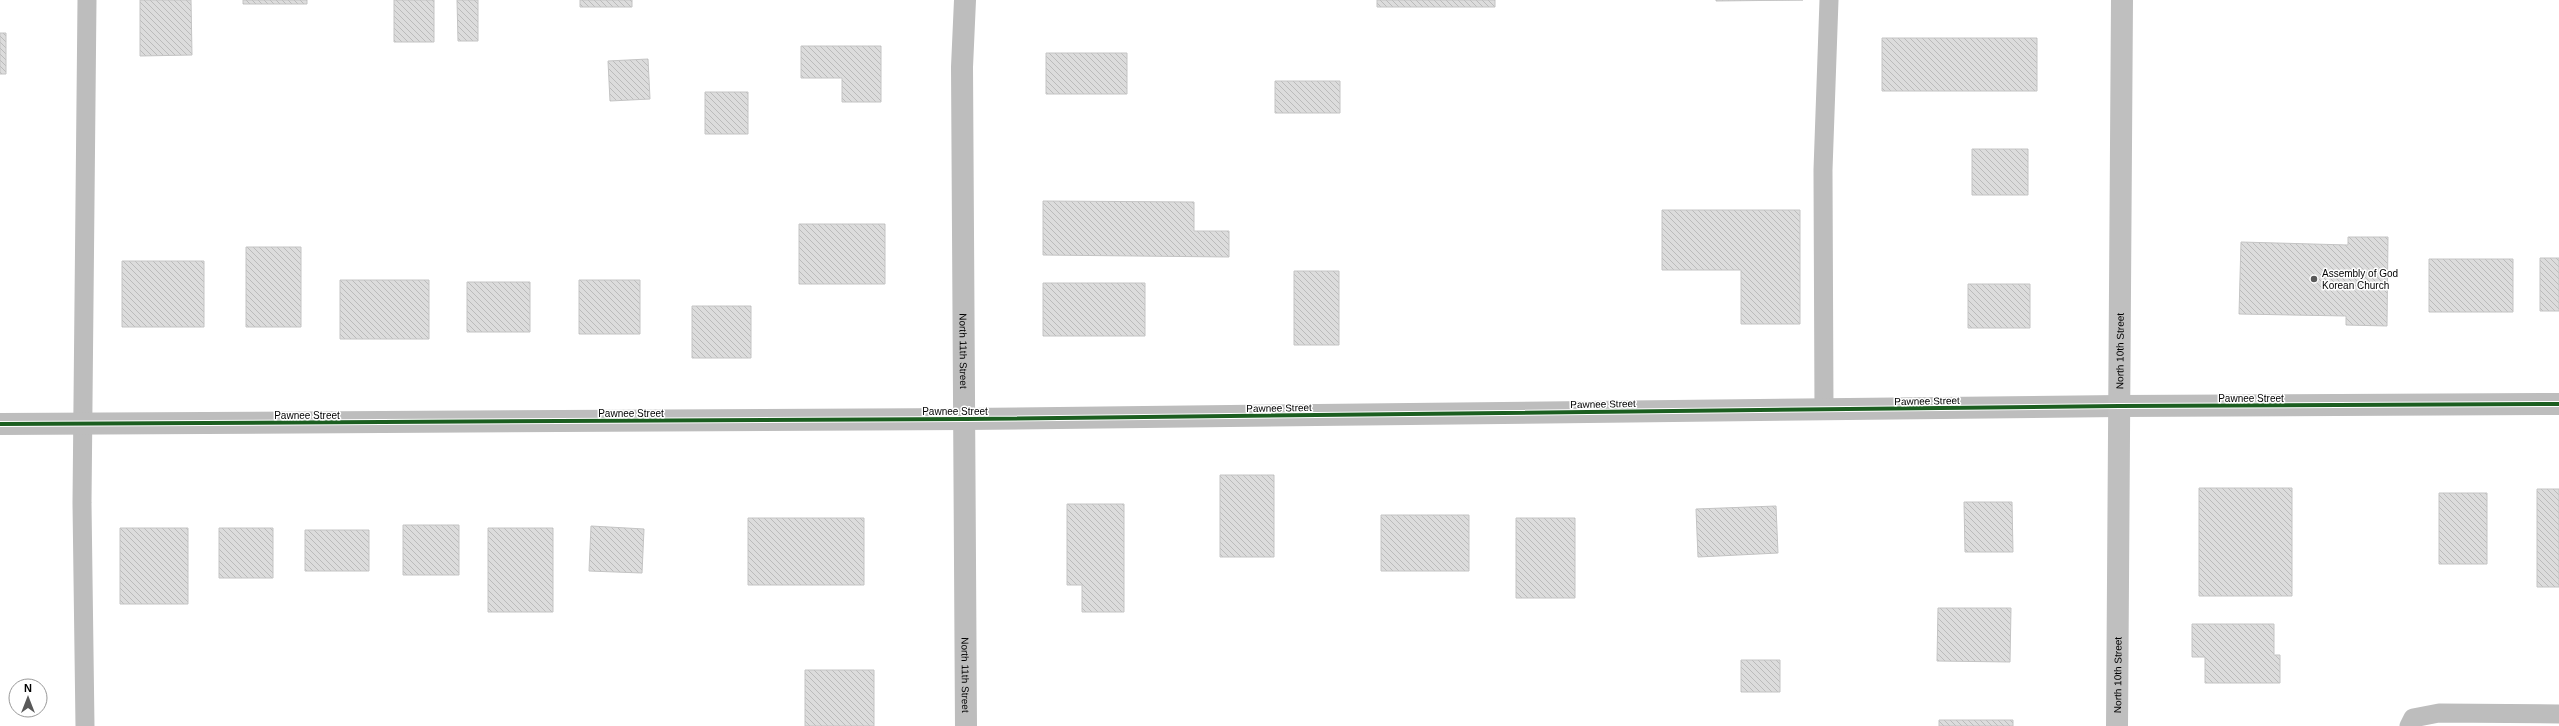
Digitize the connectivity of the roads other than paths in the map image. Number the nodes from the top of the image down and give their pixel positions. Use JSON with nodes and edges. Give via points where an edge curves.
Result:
{"nodes":[{"id":1,"x":87,"y":0,"type":"edge"},
{"id":2,"x":965,"y":0,"type":"edge"},
{"id":3,"x":1829,"y":0,"type":"edge"},
{"id":4,"x":2122,"y":0,"type":"edge"},
{"id":5,"x":2559,"y":404,"type":"edge"},
{"id":6,"x":2119,"y":406,"type":"junction"},
{"id":7,"x":1824,"y":410,"type":"junction"},
{"id":8,"x":965,"y":419,"type":"junction"},
{"id":9,"x":0,"y":424,"type":"edge"},
{"id":10,"x":83,"y":424,"type":"junction"},
{"id":11,"x":2559,"y":714,"type":"edge"},
{"id":12,"x":85,"y":726,"type":"edge"},
{"id":13,"x":966,"y":726,"type":"edge"},
{"id":14,"x":2118,"y":726,"type":"edge"},
{"id":15,"x":2409,"y":726,"type":"edge"}],
"edges":[{"from":1,"to":10,"type":"lane"},
{"from":2,"to":8,"type":"street","name":"North 11th Street","via":[[962,68]]},
{"from":3,"to":7,"type":"lane","via":[[1823,170]]},
{"from":4,"to":6,"type":"street","name":"North 10th Street"},
{"from":5,"to":6,"type":"street","name":"Pawnee Street"},
{"from":6,"to":7,"type":"street","name":"Pawnee Street"},
{"from":6,"to":14,"type":"street","name":"North 10th Street"},
{"from":7,"to":8,"type":"street","name":"Pawnee Street"},
{"from":8,"to":10,"type":"street","name":"Pawnee Street"},
{"from":8,"to":13,"type":"street","name":"North 11th Street"},
{"from":9,"to":10,"type":"street","name":"Pawnee Street"},
{"from":10,"to":12,"type":"lane"},
{"from":11,"to":15,"type":"lane","via":[[2439,713],[2413,718]]}]}
